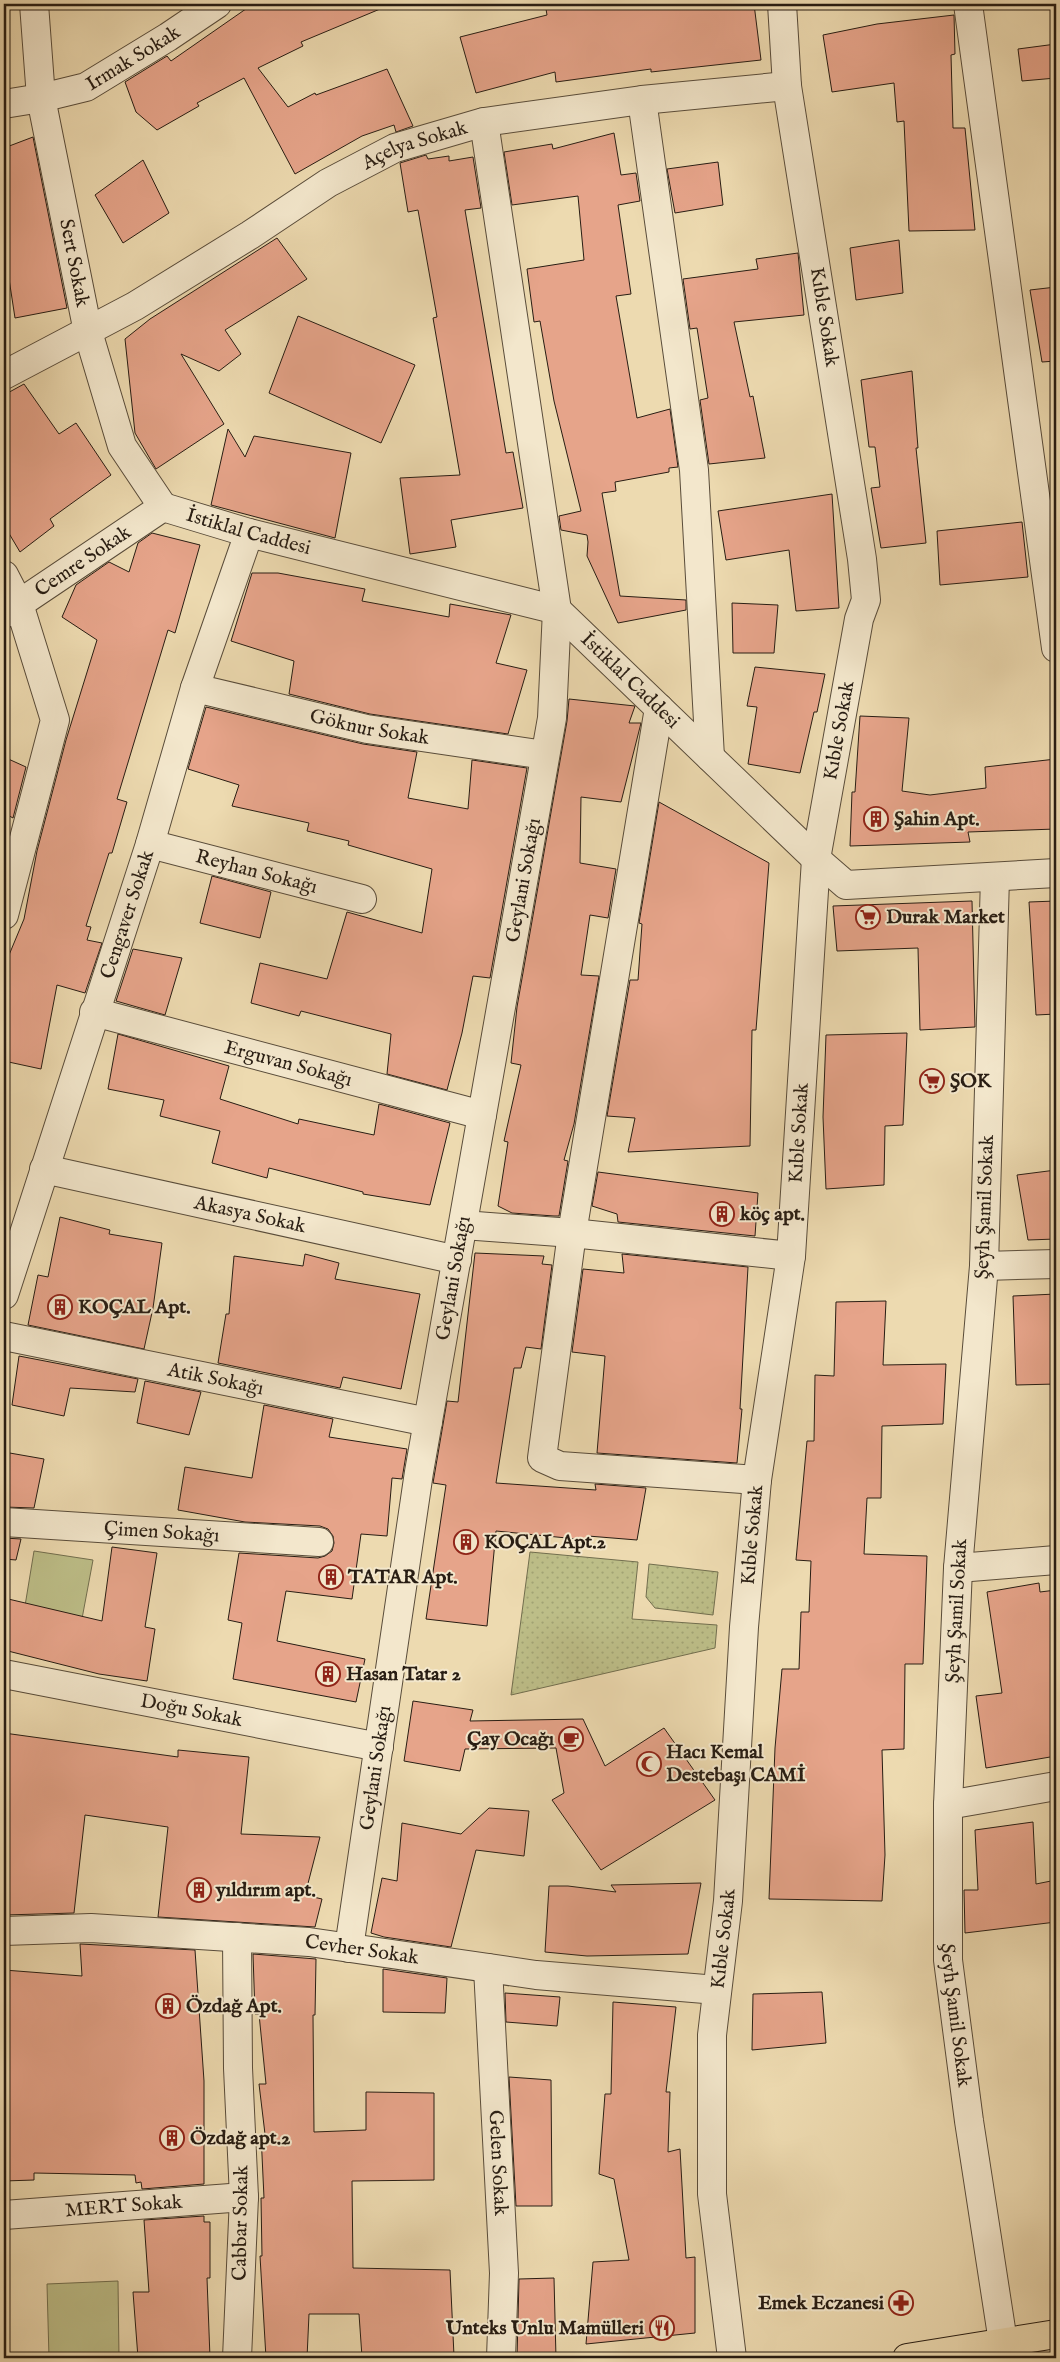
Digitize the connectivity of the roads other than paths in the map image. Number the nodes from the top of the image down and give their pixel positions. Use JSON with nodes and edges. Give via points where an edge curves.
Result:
{"nodes":[{"id":1,"x":34,"y":4,"type":"edge"},
{"id":2,"x":217,"y":4,"type":"edge"},
{"id":3,"x":782,"y":4,"type":"edge"},
{"id":4,"x":968,"y":4,"type":"edge"},
{"id":5,"x":787,"y":86,"type":"junction"},
{"id":6,"x":41,"y":98,"type":"junction"},
{"id":7,"x":642,"y":100,"type":"junction"},
{"id":8,"x":4,"y":104,"type":"edge"},
{"id":9,"x":484,"y":122,"type":"junction"},
{"id":10,"x":88,"y":332,"type":"junction"},
{"id":11,"x":4,"y":375,"type":"edge"},
{"id":12,"x":163,"y":507,"type":"junction"},
{"id":13,"x":249,"y":533,"type":"junction"},
{"id":14,"x":4,"y":575,"type":"edge"},
{"id":15,"x":11,"y":609,"type":"edge"},
{"id":16,"x":557,"y":610,"type":"junction"},
{"id":17,"x":1056,"y":648,"type":"edge"},
{"id":18,"x":195,"y":688,"type":"junction"},
{"id":19,"x":659,"y":708,"type":"junction"},
{"id":20,"x":546,"y":755,"type":"junction"},
{"id":21,"x":710,"y":757,"type":"junction"},
{"id":22,"x":150,"y":844,"type":"junction"},
{"id":23,"x":816,"y":859,"type":"junction"},
{"id":24,"x":1056,"y":873,"type":"edge"},
{"id":25,"x":995,"y":877,"type":"junction"},
{"id":26,"x":362,"y":899,"type":"dead end"},
{"id":27,"x":4,"y":915,"type":"edge"},
{"id":28,"x":94,"y":1012,"type":"junction"},
{"id":29,"x":482,"y":1115,"type":"junction"},
{"id":30,"x":44,"y":1169,"type":"junction"},
{"id":31,"x":463,"y":1225,"type":"junction"},
{"id":32,"x":572,"y":1233,"type":"junction"},
{"id":33,"x":791,"y":1256,"type":"junction"},
{"id":34,"x":457,"y":1260,"type":"junction"},
{"id":35,"x":1056,"y":1264,"type":"edge"},
{"id":36,"x":984,"y":1266,"type":"junction"},
{"id":37,"x":4,"y":1296,"type":"edge"},
{"id":38,"x":4,"y":1336,"type":"edge"},
{"id":39,"x":428,"y":1422,"type":"junction"},
{"id":40,"x":757,"y":1480,"type":"junction"},
{"id":41,"x":4,"y":1522,"type":"edge"},
{"id":42,"x":319,"y":1542,"type":"dead end"},
{"id":43,"x":1056,"y":1560,"type":"edge"},
{"id":44,"x":958,"y":1568,"type":"junction"},
{"id":45,"x":4,"y":1674,"type":"edge"},
{"id":46,"x":379,"y":1746,"type":"junction"},
{"id":47,"x":1056,"y":1786,"type":"edge"},
{"id":48,"x":948,"y":1805,"type":"junction"},
{"id":49,"x":4,"y":1931,"type":"edge"},
{"id":50,"x":237,"y":1937,"type":"junction"},
{"id":51,"x":349,"y":1948,"type":"junction"},
{"id":52,"x":488,"y":1968,"type":"junction"},
{"id":53,"x":717,"y":1990,"type":"junction"},
{"id":54,"x":244,"y":2197,"type":"junction"},
{"id":55,"x":4,"y":2215,"type":"edge"},
{"id":56,"x":1056,"y":2334,"type":"edge"},
{"id":57,"x":1003,"y":2342,"type":"junction"},
{"id":58,"x":237,"y":2358,"type":"edge"},
{"id":59,"x":501,"y":2358,"type":"edge"},
{"id":60,"x":732,"y":2358,"type":"edge"},
{"id":61,"x":907,"y":2358,"type":"edge"}],
"edges":[{"from":1,"to":6,"type":"street","name":"Sert Sokak"},
{"from":2,"to":6,"type":"street","name":"Irmak Sokak","via":[[86,87]]},
{"from":3,"to":5,"type":"street","name":"Kıble Sokak"},
{"from":4,"to":17,"type":"street"},
{"from":5,"to":7,"type":"street","name":"Açelya Sokak"},
{"from":5,"to":23,"type":"street","name":"Kıble Sokak","via":[[861,549],[866,600],[859,620]]},
{"from":6,"to":8,"type":"street","name":"Irmak Sokak"},
{"from":6,"to":10,"type":"street","name":"Sert Sokak"},
{"from":7,"to":9,"type":"street","name":"Açelya Sokak"},
{"from":7,"to":21,"type":"street","via":[[694,470]]},
{"from":9,"to":10,"type":"street","name":"Açelya Sokak","via":[[395,148],[328,183],[250,235]]},
{"from":9,"to":16,"type":"street","name":"Geylani Sokağı"},
{"from":10,"to":11,"type":"street","name":"Açelya Sokak"},
{"from":10,"to":12,"type":"street","name":"Sert Sokak","via":[[122,446]]},
{"from":12,"to":13,"type":"street","name":"İstiklal Caddesi"},
{"from":12,"to":15,"type":"street","name":"Cemre Sokak"},
{"from":13,"to":16,"type":"street","name":"İstiklal Caddesi"},
{"from":13,"to":18,"type":"street","name":"Cengaver Sokak"},
{"from":14,"to":15,"type":"street"},
{"from":15,"to":27,"type":"street","via":[[55,720]]},
{"from":16,"to":19,"type":"street","name":"İstiklal Caddesi"},
{"from":16,"to":20,"type":"street","name":"Geylani Sokağı","via":[[552,718]]},
{"from":18,"to":20,"type":"street","name":"Göknur Sokak","via":[[367,729]]},
{"from":18,"to":22,"type":"street","name":"Cengaver Sokak"},
{"from":19,"to":21,"type":"street","name":"İstiklal Caddesi"},
{"from":19,"to":32,"type":"street"},
{"from":20,"to":29,"type":"street","name":"Geylani Sokağı"},
{"from":21,"to":23,"type":"street","name":"İstiklal Caddesi"},
{"from":22,"to":26,"type":"street","name":"Reyhan Sokağı"},
{"from":22,"to":28,"type":"street","name":"Cengaver Sokak"},
{"from":23,"to":25,"type":"street","name":"İstiklal Caddesi","via":[[846,885]]},
{"from":23,"to":33,"type":"street","name":"Kıble Sokak"},
{"from":24,"to":25,"type":"street","name":"İstiklal Caddesi"},
{"from":25,"to":36,"type":"street","name":"Şeyh Şamil Sokak"},
{"from":28,"to":29,"type":"street","name":"Erguvan Sokağı"},
{"from":28,"to":30,"type":"street","name":"Cengaver Sokak"},
{"from":29,"to":31,"type":"street","name":"Geylani Sokağı"},
{"from":30,"to":34,"type":"street","name":"Akasya Sokak"},
{"from":30,"to":37,"type":"street","name":"Cengaver Sokak"},
{"from":31,"to":32,"type":"street"},
{"from":31,"to":34,"type":"street","name":"Geylani Sokağı"},
{"from":32,"to":33,"type":"street"},
{"from":32,"to":40,"type":"street","via":[[542,1458],[560,1466]]},
{"from":33,"to":40,"type":"street","name":"Kıble Sokak"},
{"from":34,"to":39,"type":"street","name":"Geylani Sokağı"},
{"from":35,"to":36,"type":"street"},
{"from":36,"to":44,"type":"street","name":"Şeyh Şamil Sokak"},
{"from":38,"to":39,"type":"street","name":"Atik Sokağı"},
{"from":39,"to":46,"type":"street","name":"Geylani Sokağı"},
{"from":40,"to":53,"type":"street","name":"Kıble Sokak","via":[[744,1627],[728,1901]]},
{"from":41,"to":42,"type":"street","name":"Çimen Sokağı"},
{"from":43,"to":44,"type":"street"},
{"from":44,"to":48,"type":"street","name":"Şeyh Şamil Sokak"},
{"from":45,"to":46,"type":"street","name":"Doğu Sokak"},
{"from":46,"to":51,"type":"street","name":"Geylani Sokağı"},
{"from":47,"to":48,"type":"street"},
{"from":48,"to":57,"type":"street","name":"Şeyh Şamil Sokak","via":[[948,1960]]},
{"from":49,"to":50,"type":"street","name":"Cevher Sokak","via":[[91,1928]]},
{"from":50,"to":51,"type":"street","name":"Cevher Sokak"},
{"from":50,"to":54,"type":"street","name":"Cabbar Sokak","via":[[238,2068]]},
{"from":51,"to":52,"type":"street","name":"Cevher Sokak"},
{"from":52,"to":53,"type":"street","name":"Cevher Sokak"},
{"from":52,"to":59,"type":"street","name":"Gelen Sokak","via":[[504,2273]]},
{"from":53,"to":60,"type":"street","name":"Kıble Sokak","via":[[712,2035],[712,2194]]},
{"from":54,"to":55,"type":"street","name":"MERT Sokak"},
{"from":54,"to":58,"type":"street","name":"Cabbar Sokak"},
{"from":56,"to":57,"type":"main road"},
{"from":57,"to":61,"type":"main road"}]}
